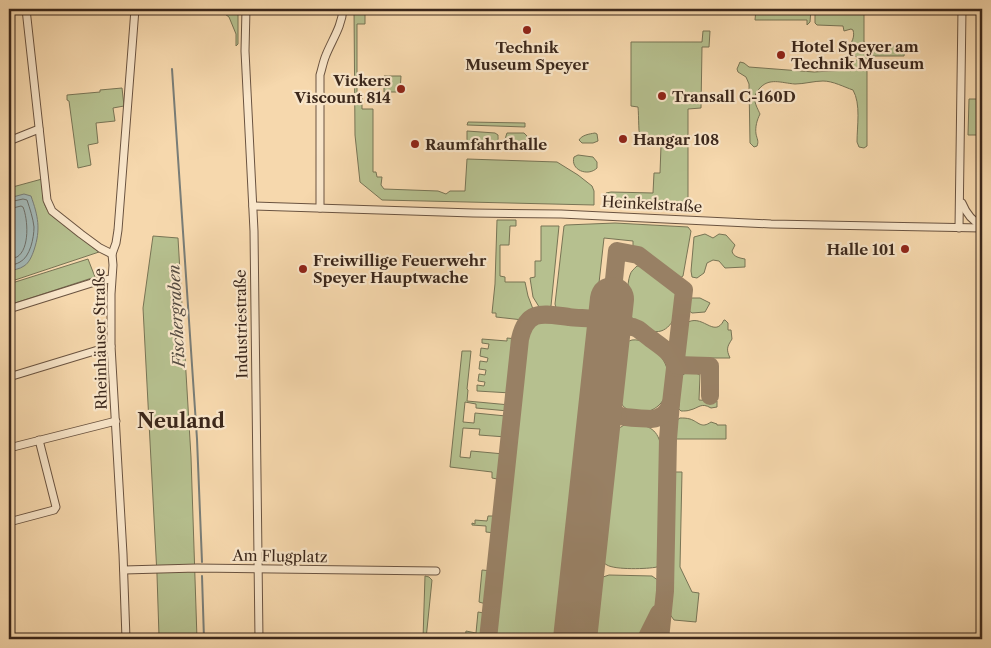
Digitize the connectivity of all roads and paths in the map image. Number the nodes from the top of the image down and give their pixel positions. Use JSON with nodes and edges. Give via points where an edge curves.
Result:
{"nodes":[{"id":1,"x":26,"y":9,"type":"edge"},
{"id":2,"x":135,"y":9,"type":"edge"},
{"id":3,"x":246,"y":9,"type":"edge"},
{"id":4,"x":343,"y":9,"type":"edge"},
{"id":5,"x":962,"y":9,"type":"edge"},
{"id":6,"x":39,"y":129,"type":"junction"},
{"id":7,"x":9,"y":140,"type":"edge"},
{"id":8,"x":960,"y":198,"type":"junction"},
{"id":9,"x":253,"y":206,"type":"junction"},
{"id":10,"x":320,"y":208,"type":"junction"},
{"id":11,"x":982,"y":227,"type":"edge"},
{"id":12,"x":959,"y":228,"type":"junction"},
{"id":13,"x":112,"y":254,"type":"junction"},
{"id":14,"x":111,"y":278,"type":"junction"},
{"id":15,"x":9,"y":309,"type":"edge"},
{"id":16,"x":111,"y":346,"type":"junction"},
{"id":17,"x":9,"y":376,"type":"edge"},
{"id":18,"x":116,"y":421,"type":"junction"},
{"id":19,"x":39,"y":440,"type":"junction"},
{"id":20,"x":9,"y":448,"type":"edge"},
{"id":21,"x":9,"y":522,"type":"edge"},
{"id":22,"x":258,"y":569,"type":"junction"},
{"id":23,"x":124,"y":570,"type":"junction"},
{"id":24,"x":436,"y":571,"type":"dead end"},
{"id":25,"x":126,"y":639,"type":"edge"},
{"id":26,"x":259,"y":639,"type":"edge"}],
"edges":[{"from":1,"to":6,"type":"street"},
{"from":2,"to":13,"type":"street","name":"Rheinhäuser Straße","via":[[118,230]]},
{"from":3,"to":9,"type":"street","name":"Industriestraße"},
{"from":4,"to":10,"type":"street","via":[[339,29],[320,76]]},
{"from":5,"to":8,"type":"street"},
{"from":6,"to":7,"type":"street"},
{"from":6,"to":13,"type":"street","via":[[45,190],[52,211]]},
{"from":8,"to":11,"type":"street","via":[[969,216]]},
{"from":8,"to":12,"type":"street"},
{"from":9,"to":10,"type":"street","name":"Heinkelstraße"},
{"from":9,"to":22,"type":"street","name":"Industriestraße"},
{"from":10,"to":12,"type":"street","name":"Heinkelstraße"},
{"from":11,"to":12,"type":"street","name":"Heinkelstraße"},
{"from":13,"to":14,"type":"street","name":"Rheinhäuser Straße"},
{"from":14,"to":15,"type":"street"},
{"from":14,"to":16,"type":"street","name":"Rheinhäuser Straße"},
{"from":16,"to":17,"type":"street"},
{"from":16,"to":18,"type":"street","name":"Rheinhäuser Straße"},
{"from":18,"to":19,"type":"street"},
{"from":18,"to":23,"type":"street","name":"Rheinhäuser Straße"},
{"from":19,"to":20,"type":"street"},
{"from":19,"to":21,"type":"street","via":[[56,507]]},
{"from":22,"to":23,"type":"street","name":"Am Flugplatz"},
{"from":22,"to":24,"type":"street","name":"Am Flugplatz"},
{"from":22,"to":26,"type":"street","name":"Industriestraße"},
{"from":23,"to":25,"type":"street","name":"Rheinhäuser Straße"}]}
